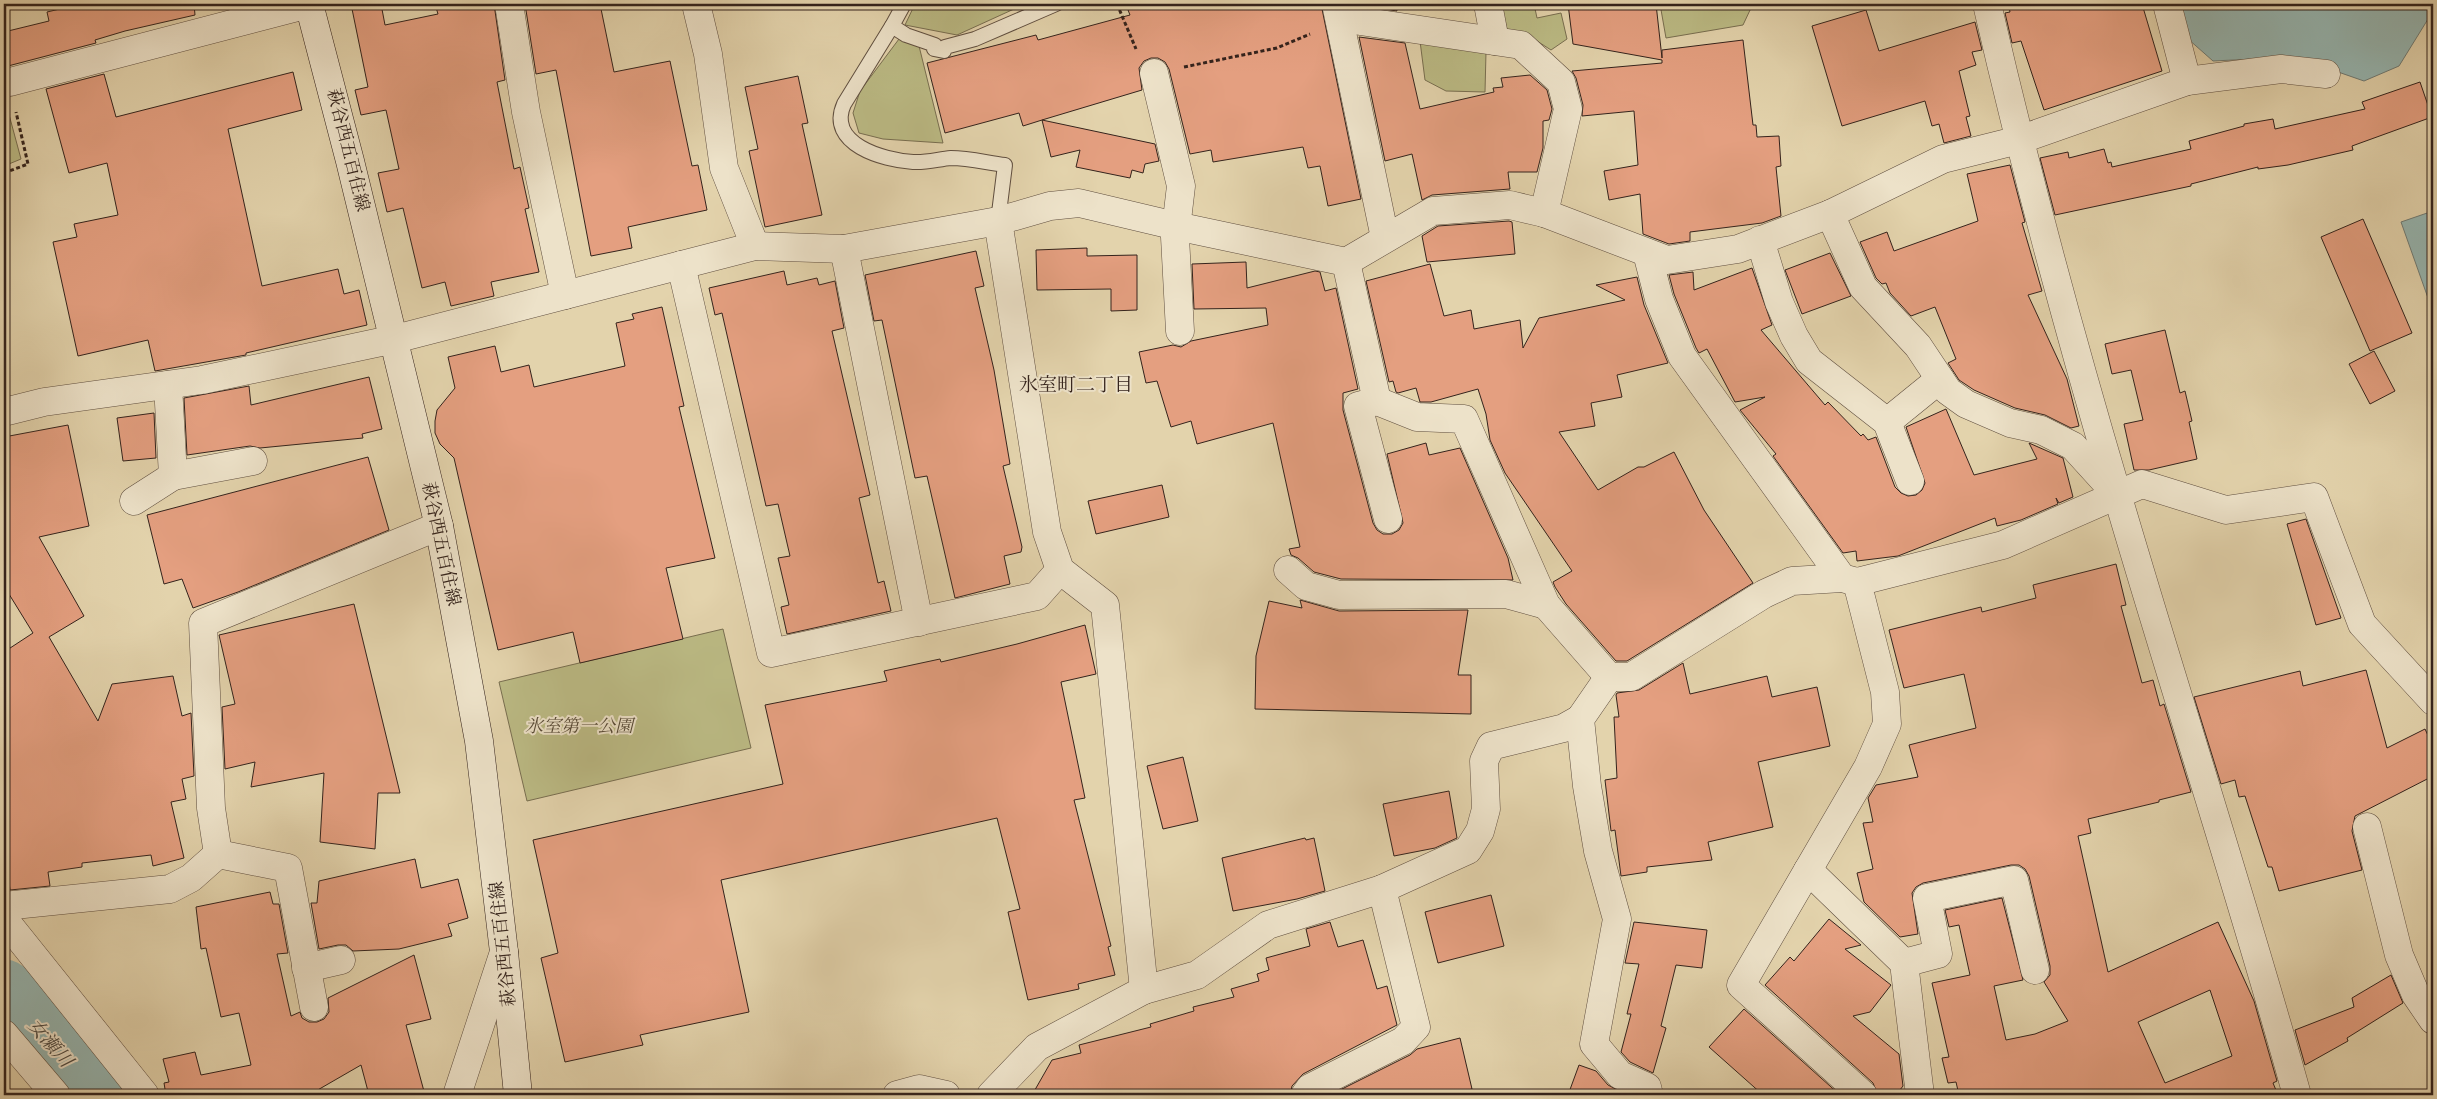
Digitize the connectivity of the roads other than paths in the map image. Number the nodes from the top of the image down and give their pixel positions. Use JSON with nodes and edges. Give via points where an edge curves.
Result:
{"nodes":[{"id":1,"x":309,"y":4,"type":"edge"},
{"id":2,"x":509,"y":4,"type":"edge"},
{"id":3,"x":696,"y":4,"type":"edge"},
{"id":4,"x":904,"y":4,"type":"edge"},
{"id":5,"x":1056,"y":4,"type":"edge"},
{"id":6,"x":1488,"y":4,"type":"edge"},
{"id":7,"x":1987,"y":4,"type":"edge"},
{"id":8,"x":2167,"y":4,"type":"edge"},
{"id":9,"x":1339,"y":15,"type":"edge"},
{"id":10,"x":892,"y":26,"type":"junction"},
{"id":11,"x":1495,"y":41,"type":"junction"},
{"id":12,"x":1154,"y":73,"type":"road end"},
{"id":13,"x":2326,"y":74,"type":"dead end"},
{"id":14,"x":2187,"y":81,"type":"junction"},
{"id":15,"x":10,"y":82,"type":"road end"},
{"id":16,"x":2018,"y":140,"type":"junction"},
{"id":17,"x":1544,"y":213,"type":"junction"},
{"id":18,"x":1830,"y":214,"type":"junction"},
{"id":19,"x":998,"y":222,"type":"junction"},
{"id":20,"x":1176,"y":226,"type":"junction"},
{"id":21,"x":1385,"y":238,"type":"junction"},
{"id":22,"x":1760,"y":240,"type":"junction"},
{"id":23,"x":755,"y":246,"type":"junction"},
{"id":24,"x":844,"y":249,"type":"junction"},
{"id":25,"x":1647,"y":252,"type":"junction"},
{"id":26,"x":1346,"y":262,"type":"junction"},
{"id":27,"x":681,"y":265,"type":"junction"},
{"id":28,"x":565,"y":295,"type":"junction"},
{"id":29,"x":1180,"y":331,"type":"dead end"},
{"id":30,"x":395,"y":339,"type":"junction"},
{"id":31,"x":1940,"y":379,"type":"junction"},
{"id":32,"x":168,"y":385,"type":"junction"},
{"id":33,"x":1377,"y":400,"type":"junction"},
{"id":34,"x":4,"y":412,"type":"edge"},
{"id":35,"x":1887,"y":422,"type":"junction"},
{"id":36,"x":253,"y":461,"type":"dead end"},
{"id":37,"x":173,"y":476,"type":"junction"},
{"id":38,"x":1910,"y":481,"type":"dead end"},
{"id":39,"x":2117,"y":494,"type":"junction"},
{"id":40,"x":134,"y":501,"type":"dead end"},
{"id":41,"x":1388,"y":519,"type":"dead end"},
{"id":42,"x":439,"y":526,"type":"junction"},
{"id":43,"x":1060,"y":570,"type":"junction"},
{"id":44,"x":1288,"y":570,"type":"dead end"},
{"id":45,"x":1850,"y":580,"type":"junction"},
{"id":46,"x":1546,"y":605,"type":"junction"},
{"id":47,"x":919,"y":622,"type":"junction"},
{"id":48,"x":1609,"y":677,"type":"junction"},
{"id":49,"x":2433,"y":701,"type":"edge"},
{"id":50,"x":1580,"y":719,"type":"junction"},
{"id":51,"x":2367,"y":827,"type":"dead end"},
{"id":52,"x":218,"y":854,"type":"junction"},
{"id":53,"x":1808,"y":870,"type":"junction"},
{"id":54,"x":1382,"y":889,"type":"junction"},
{"id":55,"x":4,"y":906,"type":"edge"},
{"id":56,"x":4,"y":919,"type":"edge"},
{"id":57,"x":504,"y":952,"type":"junction"},
{"id":58,"x":341,"y":960,"type":"dead end"},
{"id":59,"x":1904,"y":963,"type":"junction"},
{"id":60,"x":306,"y":968,"type":"junction"},
{"id":61,"x":2034,"y":970,"type":"dead end"},
{"id":62,"x":1144,"y":990,"type":"junction"},
{"id":63,"x":314,"y":1007,"type":"dead end"},
{"id":64,"x":2433,"y":1020,"type":"edge"},
{"id":65,"x":10,"y":1052,"type":"edge"},
{"id":66,"x":1618,"y":1085,"type":"edge"},
{"id":67,"x":56,"y":1095,"type":"edge"},
{"id":68,"x":145,"y":1095,"type":"edge"},
{"id":69,"x":457,"y":1095,"type":"edge"},
{"id":70,"x":518,"y":1095,"type":"edge"},
{"id":71,"x":897,"y":1095,"type":"edge"},
{"id":72,"x":946,"y":1095,"type":"edge"},
{"id":73,"x":991,"y":1095,"type":"edge"},
{"id":74,"x":1306,"y":1095,"type":"edge"},
{"id":75,"x":1649,"y":1095,"type":"edge"},
{"id":76,"x":1863,"y":1095,"type":"edge"},
{"id":77,"x":1920,"y":1095,"type":"edge"},
{"id":78,"x":2297,"y":1095,"type":"edge"}],
"edges":[{"from":1,"to":15,"type":"street"},
{"from":1,"to":30,"type":"street","name":"萩谷西五百住線"},
{"from":2,"to":28,"type":"street","via":[[526,112]]},
{"from":3,"to":23,"type":"street","via":[[708,54],[724,168]]},
{"from":4,"to":10,"type":"lane"},
{"from":5,"to":10,"type":"lane","via":[[975,38],[940,46],[906,35]]},
{"from":6,"to":11,"type":"street"},
{"from":7,"to":16,"type":"street"},
{"from":8,"to":14,"type":"street"},
{"from":9,"to":11,"type":"street"},
{"from":9,"to":21,"type":"street"},
{"from":10,"to":19,"type":"lane","via":[[844,104],[840,113],[842,131],[854,144],[898,159],[914,162],[953,158],[1005,165]]},
{"from":11,"to":17,"type":"street","via":[[1521,46],[1561,82],[1568,109]]},
{"from":12,"to":20,"type":"street","via":[[1180,186]]},
{"from":13,"to":14,"type":"street","via":[[2281,69]]},
{"from":14,"to":16,"type":"street"},
{"from":16,"to":18,"type":"street","via":[[1943,159]]},
{"from":16,"to":39,"type":"street"},
{"from":17,"to":21,"type":"street","via":[[1510,205],[1433,211]]},
{"from":17,"to":25,"type":"street"},
{"from":18,"to":22,"type":"street"},
{"from":18,"to":31,"type":"street","via":[[1863,287],[1918,346]]},
{"from":19,"to":20,"type":"street","via":[[1050,206],[1079,203]]},
{"from":19,"to":24,"type":"street"},
{"from":19,"to":43,"type":"street","via":[[1047,532]]},
{"from":20,"to":26,"type":"street"},
{"from":20,"to":29,"type":"street"},
{"from":21,"to":26,"type":"street"},
{"from":22,"to":25,"type":"street","via":[[1738,249],[1667,260]]},
{"from":22,"to":35,"type":"street","via":[[1779,302],[1808,361]]},
{"from":23,"to":24,"type":"street"},
{"from":23,"to":27,"type":"street"},
{"from":24,"to":47,"type":"street"},
{"from":25,"to":45,"type":"street","via":[[1659,299],[1682,356]]},
{"from":26,"to":33,"type":"street"},
{"from":27,"to":28,"type":"street"},
{"from":27,"to":47,"type":"street","via":[[770,653]]},
{"from":28,"to":30,"type":"street"},
{"from":30,"to":32,"type":"street"},
{"from":30,"to":42,"type":"street","name":"萩谷西五百住線"},
{"from":31,"to":35,"type":"street"},
{"from":31,"to":39,"type":"street","via":[[1948,391],[1966,404],[2010,422],[2041,430],[2072,446]]},
{"from":32,"to":34,"type":"street","via":[[44,402]]},
{"from":32,"to":37,"type":"street"},
{"from":33,"to":41,"type":"street","via":[[1358,406]]},
{"from":33,"to":46,"type":"street","via":[[1417,417],[1464,419]]},
{"from":35,"to":38,"type":"street"},
{"from":36,"to":37,"type":"street"},
{"from":37,"to":40,"type":"street"},
{"from":39,"to":45,"type":"street","via":[[2003,545]]},
{"from":39,"to":49,"type":"street","via":[[2142,484],[2226,510],[2314,497],[2362,624]]},
{"from":39,"to":78,"type":"street"},
{"from":42,"to":52,"type":"street","via":[[203,623],[211,808]]},
{"from":42,"to":57,"type":"street","name":"萩谷西五百住線","via":[[479,741]]},
{"from":43,"to":47,"type":"street","via":[[1037,596]]},
{"from":43,"to":62,"type":"street","via":[[1105,605]]},
{"from":44,"to":46,"type":"street","via":[[1306,586],[1339,595],[1506,594]]},
{"from":45,"to":48,"type":"street","via":[[1792,581],[1764,594],[1631,677]]},
{"from":45,"to":53,"type":"street","via":[[1885,692],[1887,724],[1868,767]]},
{"from":46,"to":48,"type":"street"},
{"from":48,"to":50,"type":"street"},
{"from":50,"to":54,"type":"street","via":[[1564,728],[1491,746],[1484,761],[1486,809],[1480,831],[1468,850]]},
{"from":50,"to":66,"type":"street","via":[[1598,851],[1617,919],[1594,1044]]},
{"from":51,"to":64,"type":"street","via":[[2399,955],[2416,995]]},
{"from":52,"to":55,"type":"street","via":[[191,878],[170,889]]},
{"from":52,"to":60,"type":"street","via":[[288,868]]},
{"from":53,"to":59,"type":"street"},
{"from":53,"to":76,"type":"street","via":[[1741,985]]},
{"from":54,"to":62,"type":"street","via":[[1268,925],[1197,975]]},
{"from":54,"to":74,"type":"street","via":[[1416,1027],[1403,1041],[1310,1088]]},
{"from":56,"to":68,"type":"street"},
{"from":57,"to":69,"type":"street"},
{"from":57,"to":70,"type":"street","name":"萩谷西五百住線"},
{"from":58,"to":60,"type":"street"},
{"from":59,"to":61,"type":"street","via":[[1938,954],[1927,898],[2014,880]]},
{"from":59,"to":77,"type":"street"},
{"from":60,"to":63,"type":"street"},
{"from":62,"to":73,"type":"street","via":[[1037,1047]]},
{"from":65,"to":67,"type":"street"},
{"from":66,"to":75,"type":"street","via":[[1647,1087]]},
{"from":71,"to":72,"type":"street","via":[[919,1090]]}]}
